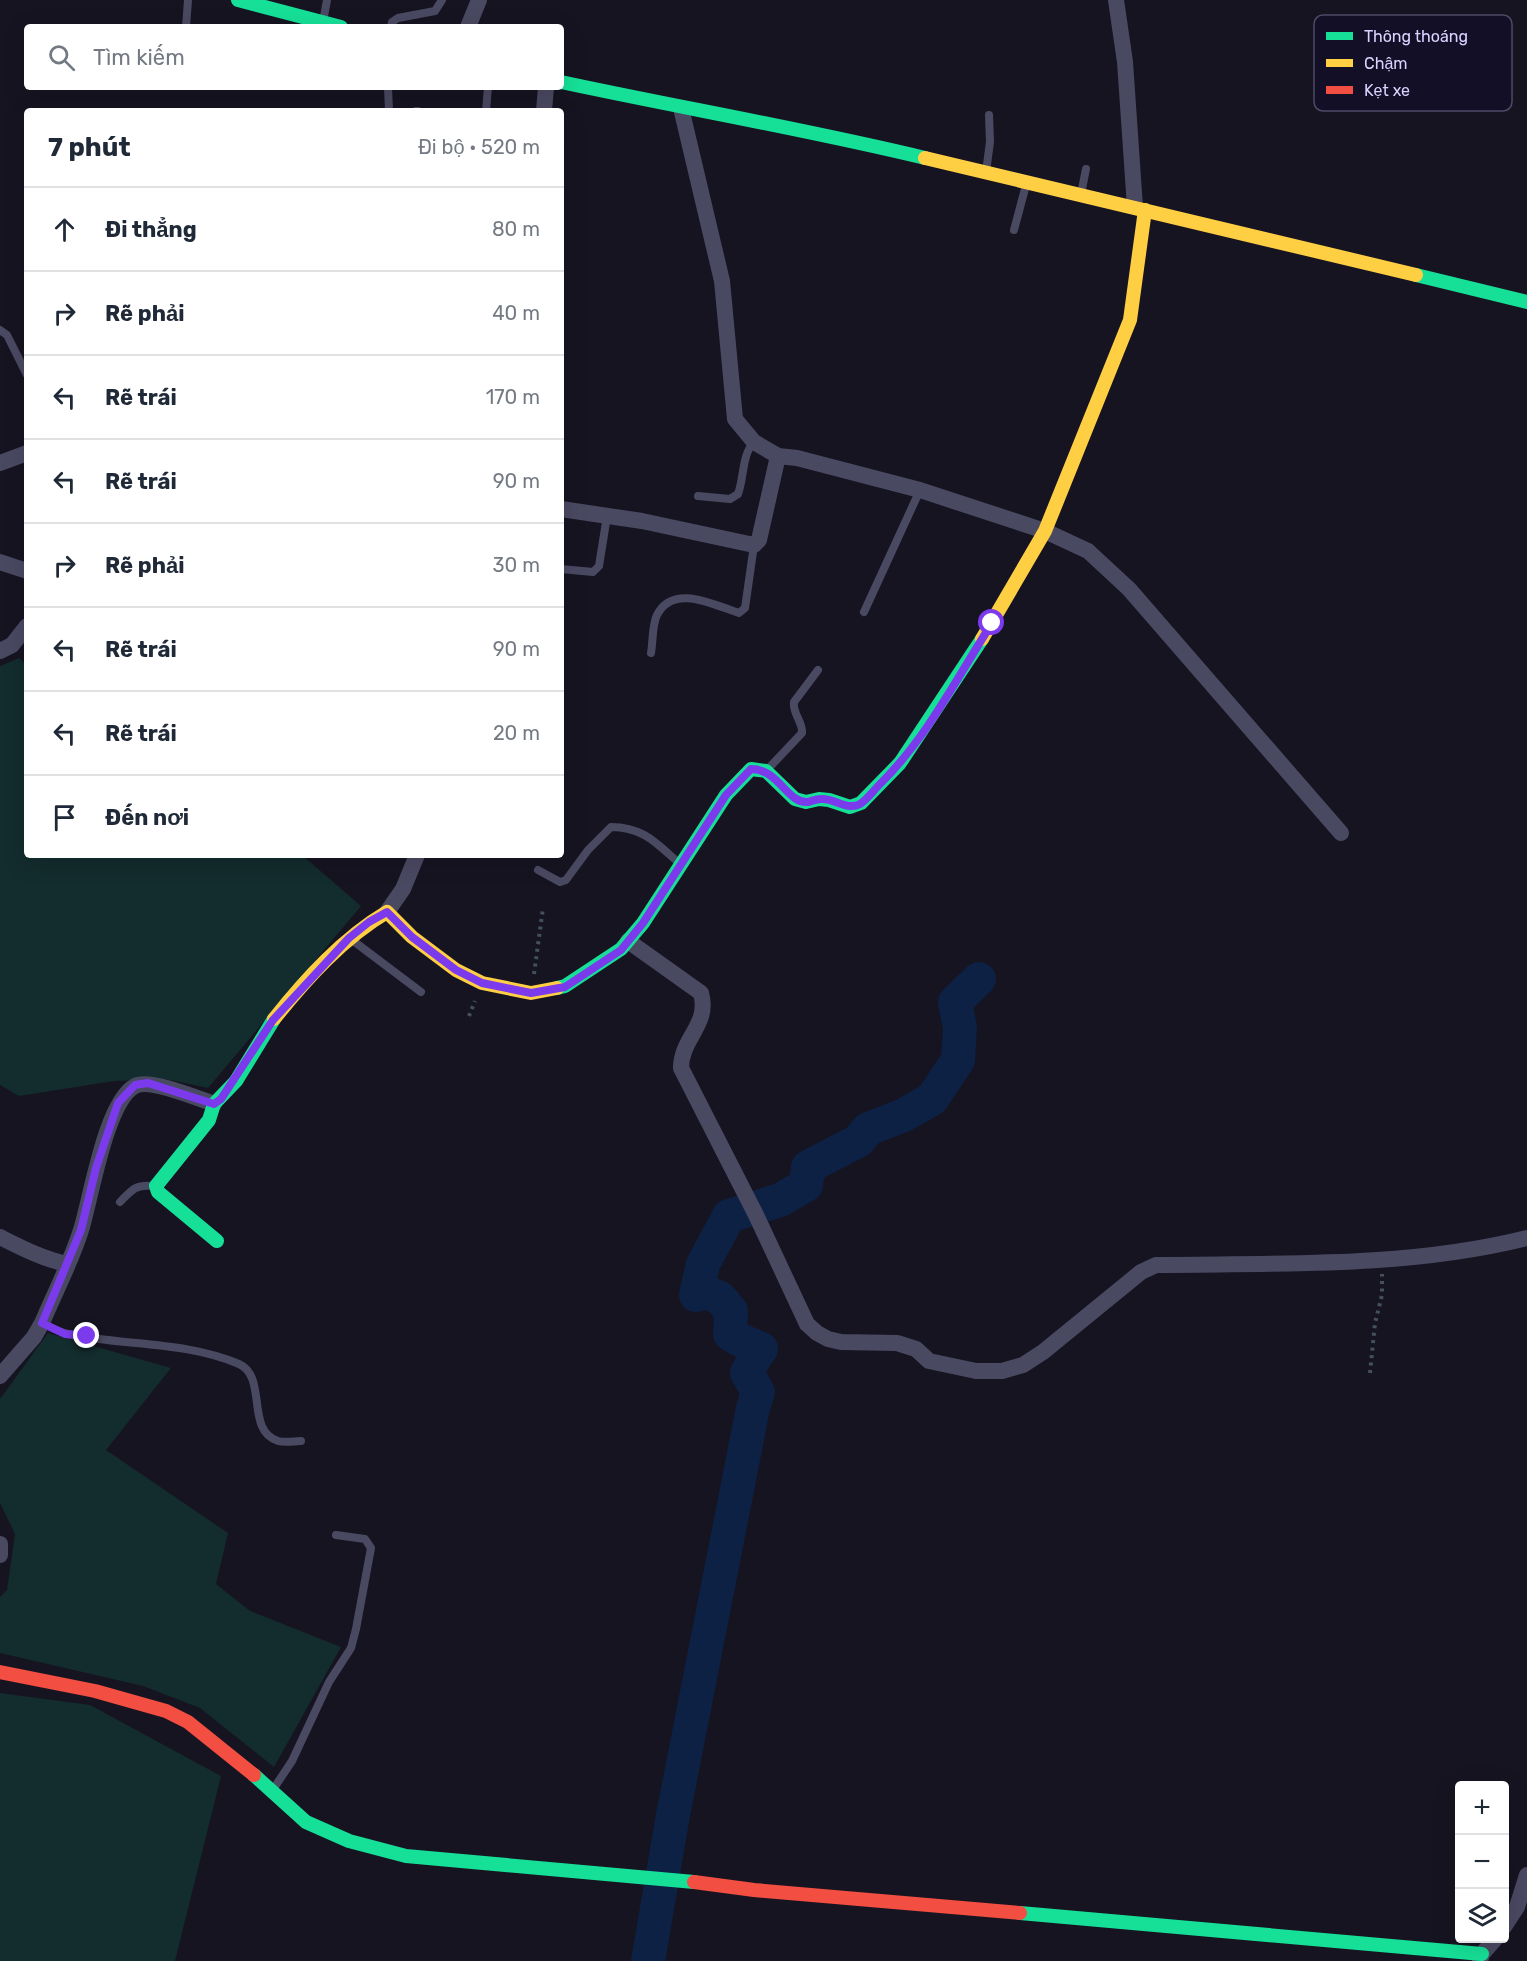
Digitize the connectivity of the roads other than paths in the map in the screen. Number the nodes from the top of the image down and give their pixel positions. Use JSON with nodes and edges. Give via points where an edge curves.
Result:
{"nodes":[{"id":1,"x":188,"y":0,"type":"edge"},
{"id":2,"x":238,"y":0,"type":"edge"},
{"id":3,"x":327,"y":0,"type":"edge"},
{"id":4,"x":442,"y":0,"type":"edge"},
{"id":5,"x":479,"y":0,"type":"edge"},
{"id":6,"x":1116,"y":0,"type":"edge"},
{"id":7,"x":319,"y":23,"type":"edge"},
{"id":8,"x":186,"y":24,"type":"edge"},
{"id":9,"x":392,"y":24,"type":"edge"},
{"id":10,"x":469,"y":24,"type":"edge"},
{"id":11,"x":564,"y":83,"type":"edge"},
{"id":12,"x":388,"y":90,"type":"edge"},
{"id":13,"x":488,"y":90,"type":"edge"},
{"id":14,"x":546,"y":90,"type":"edge"},
{"id":15,"x":389,"y":108,"type":"edge"},
{"id":16,"x":486,"y":108,"type":"edge"},
{"id":17,"x":544,"y":108,"type":"edge"},
{"id":18,"x":681,"y":108,"type":"junction"},
{"id":19,"x":989,"y":115,"type":"dead end"},
{"id":20,"x":1086,"y":169,"type":"dead end"},
{"id":21,"x":986,"y":172,"type":"junction"},
{"id":22,"x":1027,"y":182,"type":"junction"},
{"id":23,"x":1081,"y":194,"type":"junction"},
{"id":24,"x":1140,"y":208,"type":"junction"},
{"id":25,"x":1014,"y":230,"type":"dead end"},
{"id":26,"x":1527,"y":302,"type":"edge"},
{"id":27,"x":0,"y":330,"type":"edge"},
{"id":28,"x":24,"y":369,"type":"edge"},
{"id":29,"x":754,"y":442,"type":"junction"},
{"id":30,"x":24,"y":454,"type":"edge"},
{"id":31,"x":778,"y":456,"type":"junction"},
{"id":32,"x":0,"y":463,"type":"edge"},
{"id":33,"x":920,"y":490,"type":"junction"},
{"id":34,"x":698,"y":496,"type":"dead end"},
{"id":35,"x":564,"y":509,"type":"edge"},
{"id":36,"x":607,"y":516,"type":"junction"},
{"id":37,"x":1045,"y":531,"type":"junction"},
{"id":38,"x":754,"y":545,"type":"junction"},
{"id":39,"x":0,"y":562,"type":"edge"},
{"id":40,"x":564,"y":569,"type":"edge"},
{"id":41,"x":24,"y":570,"type":"edge"},
{"id":42,"x":864,"y":612,"type":"dead end"},
{"id":43,"x":24,"y":630,"type":"edge"},
{"id":44,"x":0,"y":651,"type":"edge"},
{"id":45,"x":651,"y":653,"type":"dead end"},
{"id":46,"x":818,"y":670,"type":"dead end"},
{"id":47,"x":766,"y":771,"type":"junction"},
{"id":48,"x":1341,"y":833,"type":"dead end"},
{"id":49,"x":416,"y":858,"type":"edge"},
{"id":50,"x":681,"y":865,"type":"junction"},
{"id":51,"x":538,"y":870,"type":"dead end"},
{"id":52,"x":387,"y":912,"type":"junction"},
{"id":53,"x":349,"y":938,"type":"junction"},
{"id":54,"x":628,"y":941,"type":"junction"},
{"id":55,"x":421,"y":992,"type":"dead end"},
{"id":56,"x":214,"y":1104,"type":"junction"},
{"id":57,"x":156,"y":1186,"type":"junction"},
{"id":58,"x":120,"y":1202,"type":"dead end"},
{"id":59,"x":0,"y":1237,"type":"edge"},
{"id":60,"x":1527,"y":1238,"type":"edge"},
{"id":61,"x":217,"y":1241,"type":"dead end"},
{"id":62,"x":67,"y":1264,"type":"junction"},
{"id":63,"x":42,"y":1323,"type":"junction"},
{"id":64,"x":0,"y":1376,"type":"edge"},
{"id":65,"x":301,"y":1441,"type":"dead end"},
{"id":66,"x":336,"y":1535,"type":"dead end"},
{"id":67,"x":0,"y":1544,"type":"edge"},
{"id":68,"x":0,"y":1555,"type":"edge"},
{"id":69,"x":0,"y":1672,"type":"edge"},
{"id":70,"x":272,"y":1791,"type":"junction"},
{"id":71,"x":1527,"y":1875,"type":"edge"},
{"id":72,"x":1522,"y":1909,"type":"edge"},
{"id":73,"x":1509,"y":1922,"type":"edge"},
{"id":74,"x":1492,"y":1943,"type":"edge"},
{"id":75,"x":1481,"y":1958,"type":"edge"}],
"edges":[{"from":1,"to":8,"type":"lane"},
{"from":2,"to":7,"type":"street"},
{"from":3,"to":7,"type":"lane"},
{"from":4,"to":9,"type":"lane","via":[[435,10],[398,18]]},
{"from":5,"to":10,"type":"street"},
{"from":6,"to":24,"type":"street"},
{"from":11,"to":18,"type":"street"},
{"from":12,"to":15,"type":"lane"},
{"from":13,"to":16,"type":"lane"},
{"from":14,"to":17,"type":"street"},
{"from":18,"to":21,"type":"street","via":[[843,138]]},
{"from":18,"to":29,"type":"street","via":[[722,281],[735,419]]},
{"from":19,"to":21,"type":"lane"},
{"from":20,"to":23,"type":"lane"},
{"from":21,"to":22,"type":"street"},
{"from":22,"to":23,"type":"street"},
{"from":22,"to":25,"type":"lane"},
{"from":23,"to":24,"type":"street"},
{"from":24,"to":26,"type":"street"},
{"from":24,"to":37,"type":"street","via":[[1130,320]]},
{"from":27,"to":28,"type":"lane"},
{"from":29,"to":31,"type":"street"},
{"from":29,"to":34,"type":"lane","via":[[748,448],[738,494],[730,499]]},
{"from":30,"to":32,"type":"street"},
{"from":31,"to":33,"type":"street"},
{"from":31,"to":38,"type":"street","via":[[759,540]]},
{"from":33,"to":37,"type":"street"},
{"from":33,"to":42,"type":"lane"},
{"from":35,"to":36,"type":"street"},
{"from":36,"to":38,"type":"street"},
{"from":36,"to":40,"type":"lane","via":[[596,571]]},
{"from":37,"to":47,"type":"street","via":[[936,711],[900,763],[861,803],[850,807],[819,798],[806,802],[795,799]]},
{"from":37,"to":48,"type":"street","via":[[1088,551],[1129,589]]},
{"from":38,"to":45,"type":"lane","via":[[745,608],[739,613],[685,597],[669,601],[657,616]]},
{"from":39,"to":41,"type":"street"},
{"from":43,"to":44,"type":"street","via":[[12,645]]},
{"from":46,"to":47,"type":"lane","via":[[794,702],[802,733]]},
{"from":47,"to":50,"type":"street","via":[[751,769],[738,780]]},
{"from":49,"to":52,"type":"street","via":[[403,889]]},
{"from":50,"to":51,"type":"lane","via":[[651,839],[628,827],[611,827],[566,880],[560,882]]},
{"from":50,"to":54,"type":"street"},
{"from":52,"to":53,"type":"street"},
{"from":52,"to":54,"type":"street","via":[[412,937],[456,970],[482,983],[531,993],[565,987],[621,950]]},
{"from":53,"to":55,"type":"lane"},
{"from":53,"to":56,"type":"street","via":[[273,1020],[232,1085]]},
{"from":54,"to":60,"type":"street","via":[[701,993],[704,1003],[699,1023],[681,1055],[681,1068],[807,1324],[828,1339],[897,1343],[916,1349],[929,1361],[976,1371],[1002,1371],[1023,1365],[1044,1352],[1141,1272],[1156,1265],[1332,1262],[1450,1253]]},
{"from":56,"to":57,"type":"street","via":[[209,1120]]},
{"from":56,"to":62,"type":"street","via":[[148,1083],[135,1085],[125,1094],[118,1103],[81,1230]]},
{"from":57,"to":58,"type":"lane","via":[[142,1185]]},
{"from":57,"to":61,"type":"street","via":[[158,1192]]},
{"from":59,"to":62,"type":"street","via":[[50,1261]]},
{"from":62,"to":63,"type":"street"},
{"from":63,"to":64,"type":"street"},
{"from":63,"to":65,"type":"lane","via":[[65,1334],[212,1355],[245,1367],[252,1378],[262,1428],[280,1442]]},
{"from":66,"to":70,"type":"lane","via":[[365,1539],[371,1548],[356,1629],[351,1648]]},
{"from":67,"to":68,"type":"street"},
{"from":69,"to":70,"type":"street","via":[[95,1691],[166,1711],[188,1722]]},
{"from":70,"to":75,"type":"street","via":[[306,1822],[349,1841],[406,1856]]},
{"from":71,"to":72,"type":"street"},
{"from":72,"to":73,"type":"street"},
{"from":74,"to":75,"type":"street"}]}
